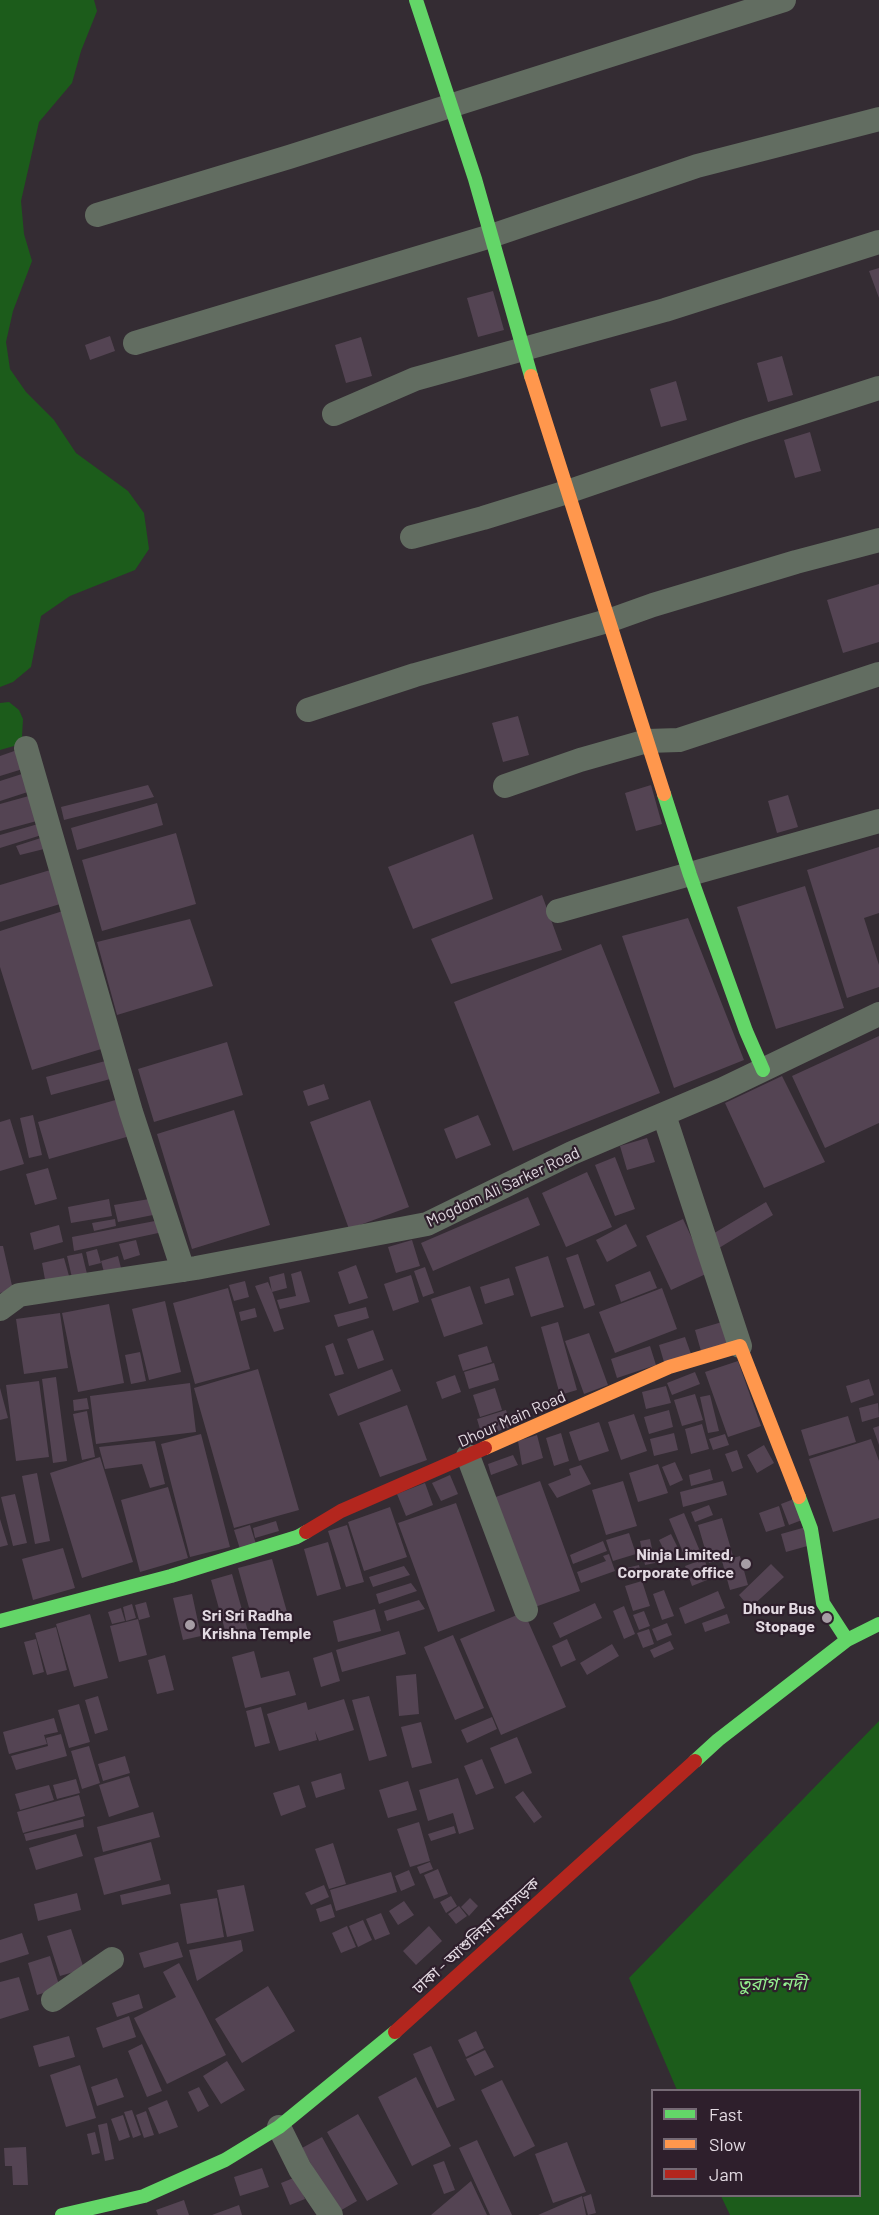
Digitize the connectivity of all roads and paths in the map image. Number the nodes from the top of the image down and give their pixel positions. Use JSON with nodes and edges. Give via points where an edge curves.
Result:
{"nodes":[{"id":1,"x":416,"y":0,"type":"edge"},
{"id":2,"x":784,"y":0,"type":"edge"},
{"id":3,"x":452,"y":104,"type":"junction"},
{"id":4,"x":879,"y":119,"type":"edge"},
{"id":5,"x":97,"y":215,"type":"dead end"},
{"id":6,"x":491,"y":236,"type":"junction"},
{"id":7,"x":879,"y":242,"type":"edge"},
{"id":8,"x":135,"y":343,"type":"dead end"},
{"id":9,"x":523,"y":349,"type":"junction"},
{"id":10,"x":879,"y":388,"type":"edge"},
{"id":11,"x":333,"y":414,"type":"dead end"},
{"id":12,"x":567,"y":492,"type":"junction"},
{"id":13,"x":412,"y":537,"type":"dead end"},
{"id":14,"x":879,"y":540,"type":"edge"},
{"id":15,"x":611,"y":620,"type":"junction"},
{"id":16,"x":879,"y":674,"type":"edge"},
{"id":17,"x":308,"y":710,"type":"dead end"},
{"id":18,"x":647,"y":741,"type":"junction"},
{"id":19,"x":26,"y":748,"type":"dead end"},
{"id":20,"x":505,"y":786,"type":"dead end"},
{"id":21,"x":879,"y":821,"type":"edge"},
{"id":22,"x":690,"y":875,"type":"junction"},
{"id":23,"x":558,"y":911,"type":"dead end"},
{"id":24,"x":879,"y":1014,"type":"edge"},
{"id":25,"x":763,"y":1070,"type":"junction"},
{"id":26,"x":664,"y":1115,"type":"junction"},
{"id":27,"x":183,"y":1270,"type":"junction"},
{"id":28,"x":0,"y":1309,"type":"edge"},
{"id":29,"x":740,"y":1346,"type":"junction"},
{"id":30,"x":468,"y":1456,"type":"junction"},
{"id":31,"x":526,"y":1610,"type":"dead end"},
{"id":32,"x":0,"y":1621,"type":"edge"},
{"id":33,"x":879,"y":1624,"type":"edge"},
{"id":34,"x":847,"y":1640,"type":"junction"},
{"id":35,"x":112,"y":1959,"type":"dead end"},
{"id":36,"x":53,"y":2000,"type":"dead end"},
{"id":37,"x":279,"y":2127,"type":"junction"},
{"id":38,"x":62,"y":2215,"type":"edge"},
{"id":39,"x":331,"y":2215,"type":"edge"}],
"edges":[{"from":1,"to":3,"type":"main road"},
{"from":2,"to":3,"type":"street"},
{"from":3,"to":5,"type":"street"},
{"from":3,"to":6,"type":"main road"},
{"from":4,"to":6,"type":"street","via":[[697,166]]},
{"from":6,"to":8,"type":"street"},
{"from":6,"to":9,"type":"main road"},
{"from":7,"to":9,"type":"street","via":[[665,310]]},
{"from":9,"to":11,"type":"street","via":[[415,380]]},
{"from":9,"to":12,"type":"main road"},
{"from":10,"to":12,"type":"street"},
{"from":12,"to":13,"type":"street"},
{"from":12,"to":15,"type":"main road"},
{"from":14,"to":15,"type":"street"},
{"from":15,"to":17,"type":"street"},
{"from":15,"to":18,"type":"main road"},
{"from":16,"to":18,"type":"street","via":[[679,740]]},
{"from":18,"to":20,"type":"street"},
{"from":18,"to":22,"type":"main road"},
{"from":19,"to":27,"type":"street","via":[[131,1112]]},
{"from":21,"to":22,"type":"street"},
{"from":22,"to":23,"type":"street"},
{"from":22,"to":25,"type":"main road"},
{"from":24,"to":25,"type":"street","name":"Mogdom Ali Sarker Road"},
{"from":25,"to":26,"type":"street","name":"Mogdom Ali Sarker Road"},
{"from":26,"to":27,"type":"street","name":"Mogdom Ali Sarker Road","via":[[572,1153],[427,1224]]},
{"from":26,"to":29,"type":"street"},
{"from":27,"to":28,"type":"street","name":"Mogdom Ali Sarker Road","via":[[18,1295]]},
{"from":29,"to":30,"type":"main road","name":"Dhour Main Road","via":[[669,1367]]},
{"from":29,"to":34,"type":"main road","via":[[811,1529],[823,1603]]},
{"from":30,"to":31,"type":"street"},
{"from":30,"to":32,"type":"main road","name":"Dhour Main Road","via":[[341,1511],[297,1537],[171,1576]]},
{"from":33,"to":34,"type":"main road","name":"ঢাকা - আশুলিয়া মহাসড়ক"},
{"from":34,"to":37,"type":"main road","name":"ঢাকা - আশুলিয়া মহাসড়ক","via":[[718,1740],[386,2040]]},
{"from":35,"to":36,"type":"street"},
{"from":37,"to":38,"type":"main road","name":"ঢাকা - আশুলিয়া মহাসড়ক","via":[[225,2160],[144,2196]]},
{"from":37,"to":39,"type":"street","via":[[300,2169]]}]}
